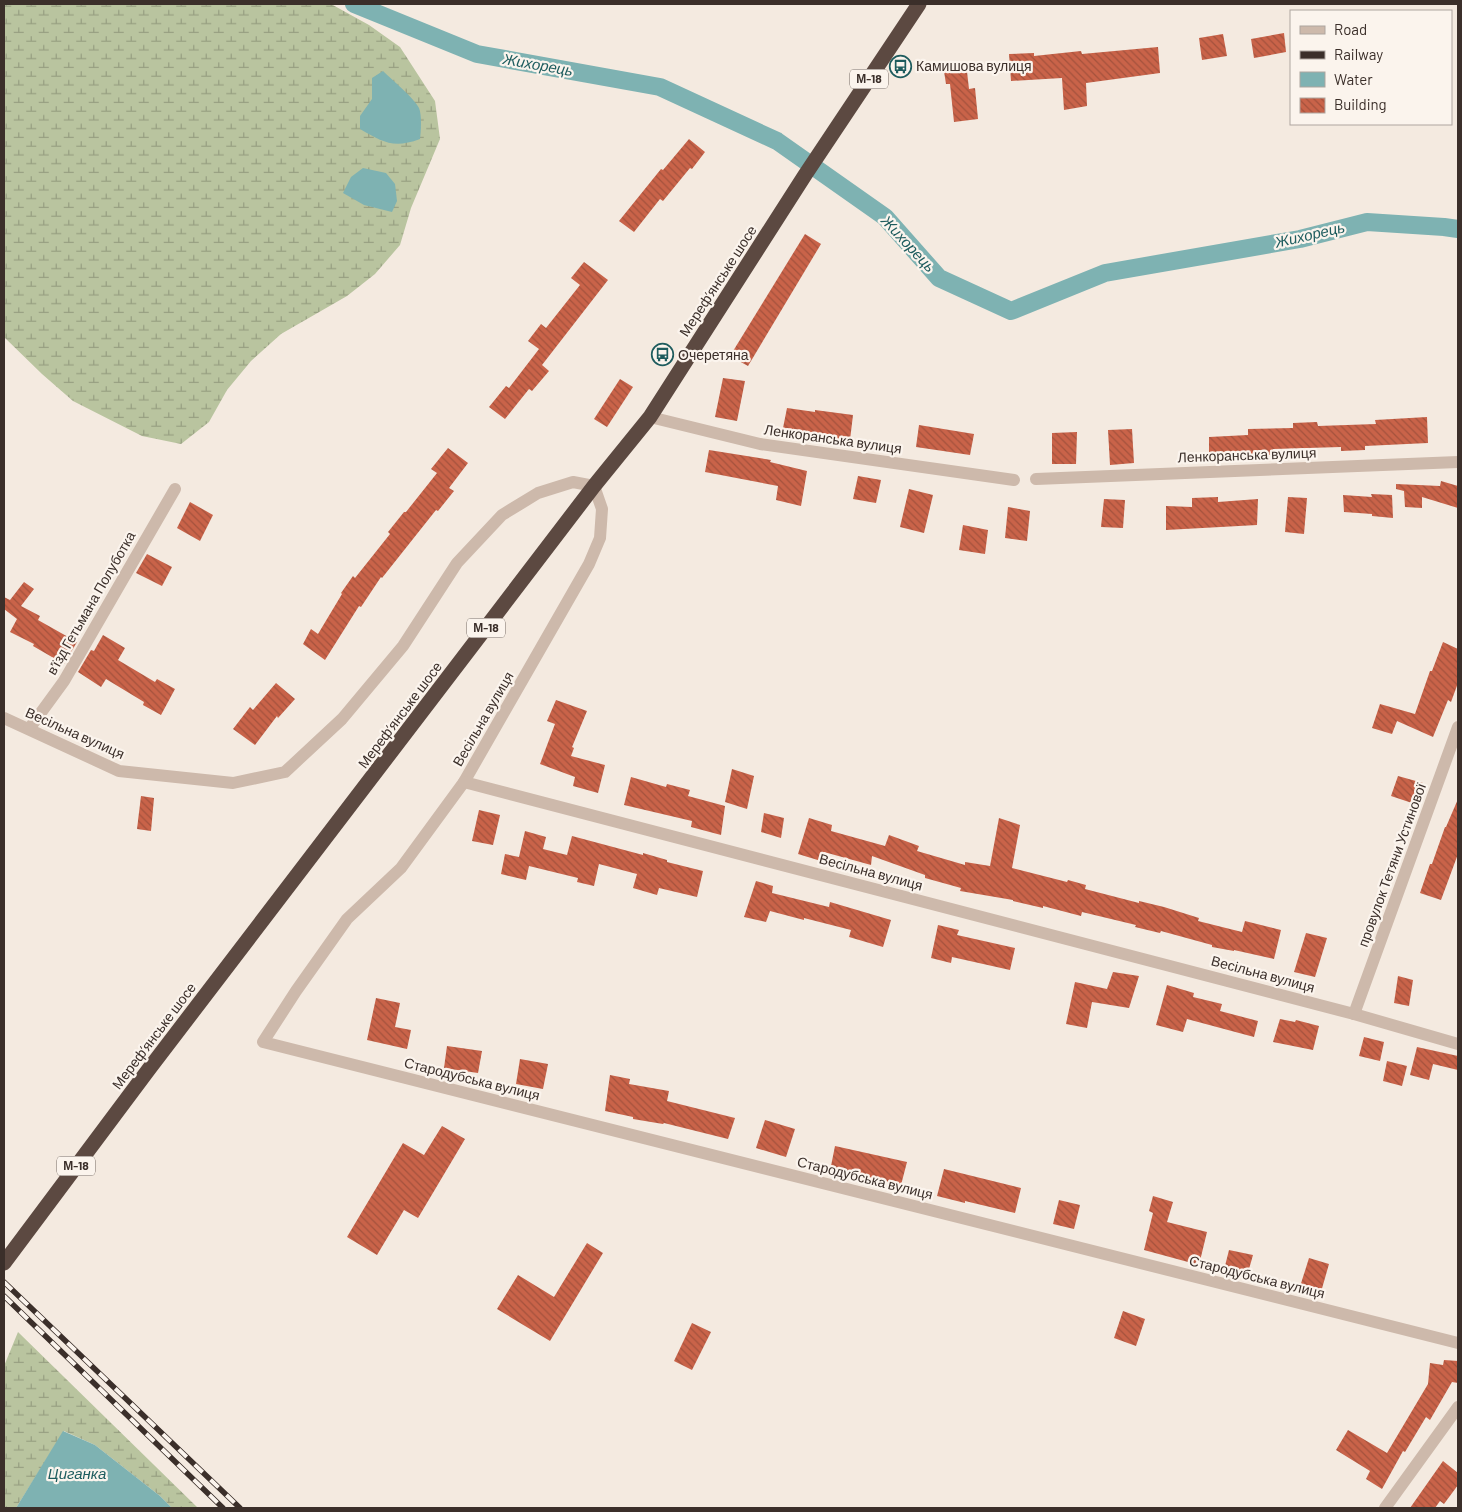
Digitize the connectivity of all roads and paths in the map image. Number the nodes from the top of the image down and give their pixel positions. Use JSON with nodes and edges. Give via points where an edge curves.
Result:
{"nodes":[{"id":1,"x":918,"y":4,"type":"edge"},
{"id":2,"x":650,"y":417,"type":"junction"},
{"id":3,"x":1458,"y":462,"type":"edge"},
{"id":4,"x":1036,"y":479,"type":"dead end"},
{"id":5,"x":1014,"y":480,"type":"dead end"},
{"id":6,"x":594,"y":486,"type":"junction"},
{"id":7,"x":175,"y":489,"type":"dead end"},
{"id":8,"x":4,"y":718,"type":"edge"},
{"id":9,"x":1458,"y":727,"type":"edge"},
{"id":10,"x":29,"y":729,"type":"junction"},
{"id":11,"x":464,"y":782,"type":"junction"},
{"id":12,"x":1354,"y":1014,"type":"junction"},
{"id":13,"x":1458,"y":1044,"type":"edge"},
{"id":14,"x":4,"y":1263,"type":"edge"},
{"id":15,"x":1458,"y":1343,"type":"edge"},
{"id":16,"x":1458,"y":1407,"type":"edge"},
{"id":17,"x":1385,"y":1508,"type":"edge"}],
"edges":[{"from":1,"to":2,"type":"highway","name":"Мереф’янське шосе","number":"М-18"},
{"from":2,"to":5,"type":"street","name":"Ленкоранська вулиця","via":[[760,444]]},
{"from":2,"to":6,"type":"highway","name":"Мереф’янське шосе","number":"М-18"},
{"from":3,"to":4,"type":"street","name":"Ленкоранська вулиця"},
{"from":6,"to":10,"type":"street","name":"Весільна вулиця","via":[[573,482],[538,493],[502,515],[458,564],[403,646],[348,712],[285,772],[233,783],[119,771]]},
{"from":6,"to":11,"type":"street","name":"Весільна вулиця","via":[[602,509],[600,538],[589,564]]},
{"from":6,"to":14,"type":"highway","name":"Мереф’янське шосе","number":"М-18"},
{"from":7,"to":10,"type":"street","name":"в'їзд Гетьмана Полуботка","via":[[64,680]]},
{"from":8,"to":10,"type":"street","name":"Весільна вулиця"},
{"from":9,"to":12,"type":"street","name":"провулок Тетяни Устинової"},
{"from":11,"to":12,"type":"street","name":"Весільна вулиця"},
{"from":11,"to":15,"type":"street","name":"Стародубська вулиця","via":[[401,868],[348,919],[264,1042]]},
{"from":12,"to":13,"type":"street","name":"Весільна вулиця"},
{"from":16,"to":17,"type":"street"}]}
